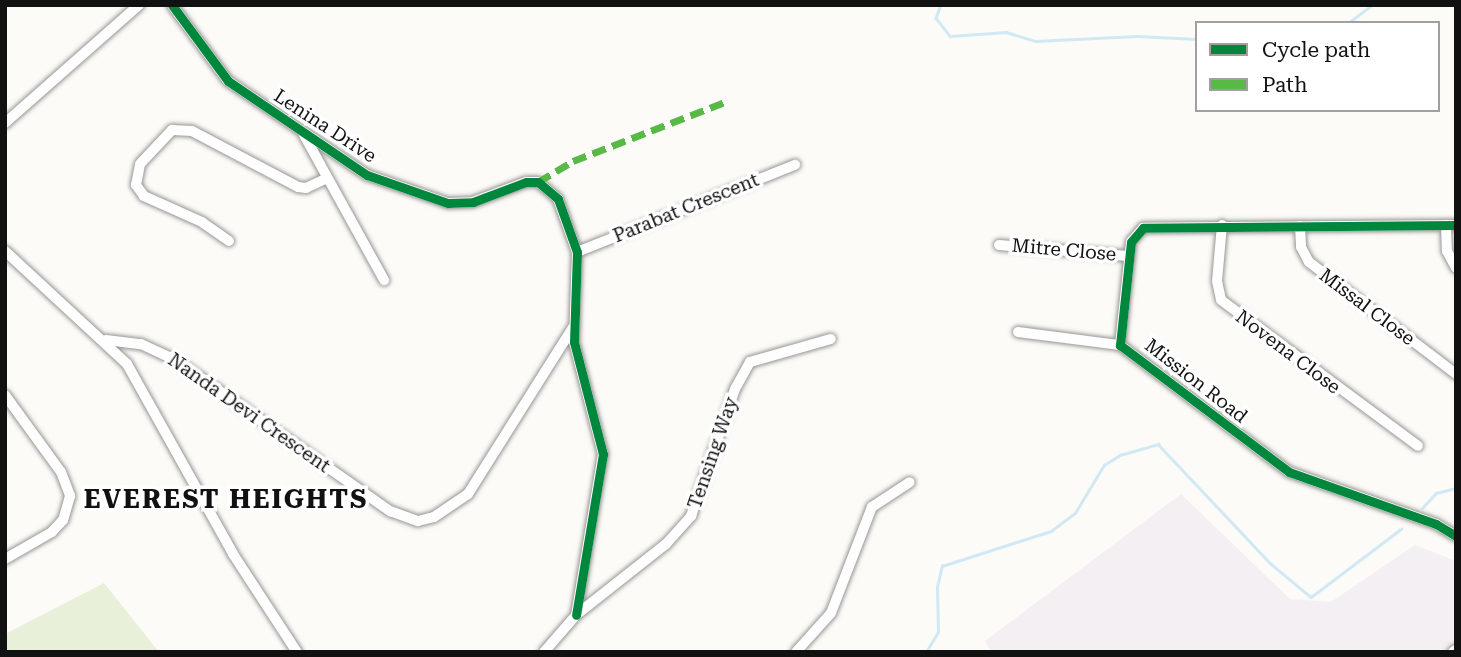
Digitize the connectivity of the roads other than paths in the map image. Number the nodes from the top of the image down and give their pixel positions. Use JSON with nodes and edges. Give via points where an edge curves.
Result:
{"nodes":[{"id":1,"x":139,"y":5,"type":"edge"},
{"id":2,"x":172,"y":5,"type":"edge"},
{"id":3,"x":5,"y":123,"type":"edge"},
{"id":4,"x":302,"y":133,"type":"junction"},
{"id":5,"x":796,"y":165,"type":"dead end"},
{"id":6,"x":327,"y":178,"type":"junction"},
{"id":7,"x":1222,"y":225,"type":"junction"},
{"id":8,"x":1451,"y":225,"type":"edge"},
{"id":9,"x":1300,"y":226,"type":"junction"},
{"id":10,"x":229,"y":241,"type":"dead end"},
{"id":11,"x":999,"y":244,"type":"dead end"},
{"id":12,"x":5,"y":251,"type":"edge"},
{"id":13,"x":577,"y":252,"type":"junction"},
{"id":14,"x":1128,"y":256,"type":"junction"},
{"id":15,"x":1456,"y":268,"type":"edge"},
{"id":16,"x":384,"y":280,"type":"dead end"},
{"id":17,"x":573,"y":327,"type":"junction"},
{"id":18,"x":1018,"y":332,"type":"dead end"},
{"id":19,"x":831,"y":339,"type":"dead end"},
{"id":20,"x":106,"y":340,"type":"junction"},
{"id":21,"x":1120,"y":345,"type":"junction"},
{"id":22,"x":1456,"y":374,"type":"edge"},
{"id":23,"x":5,"y":394,"type":"edge"},
{"id":24,"x":1418,"y":446,"type":"dead end"},
{"id":25,"x":910,"y":482,"type":"dead end"},
{"id":26,"x":1456,"y":536,"type":"edge"},
{"id":27,"x":5,"y":559,"type":"edge"},
{"id":28,"x":576,"y":615,"type":"junction"},
{"id":29,"x":297,"y":652,"type":"edge"},
{"id":30,"x":544,"y":652,"type":"edge"},
{"id":31,"x":796,"y":652,"type":"edge"}],
"edges":[{"from":1,"to":3,"type":"street"},
{"from":2,"to":4,"type":"street","name":"Lenina Drive","via":[[228,80]]},
{"from":4,"to":6,"type":"street"},
{"from":4,"to":13,"type":"street","name":"Lenina Drive","via":[[367,175],[448,203],[473,202],[516,184],[537,183],[558,199]]},
{"from":5,"to":13,"type":"street","name":"Parabat Crescent"},
{"from":6,"to":10,"type":"street","via":[[298,187],[192,131],[172,130],[140,164],[135,178],[139,192]]},
{"from":6,"to":16,"type":"street"},
{"from":7,"to":9,"type":"street","name":"Mission Road"},
{"from":7,"to":14,"type":"street","name":"Mission Road","via":[[1143,228],[1131,242]]},
{"from":7,"to":24,"type":"street","name":"Novena Close","via":[[1217,281],[1221,300]]},
{"from":8,"to":9,"type":"street","name":"Mission Road"},
{"from":8,"to":15,"type":"street","via":[[1447,251]]},
{"from":9,"to":22,"type":"street","name":"Missal Close","via":[[1301,247],[1309,262]]},
{"from":11,"to":14,"type":"street","name":"Mitre Close"},
{"from":12,"to":20,"type":"street"},
{"from":13,"to":17,"type":"street"},
{"from":14,"to":21,"type":"street","name":"Mission Road"},
{"from":17,"to":20,"type":"street","name":"Nanda Devi Crescent","via":[[468,494],[434,517],[418,521],[390,512],[177,361],[141,344]]},
{"from":17,"to":28,"type":"street","via":[[603,454]]},
{"from":18,"to":21,"type":"street"},
{"from":19,"to":28,"type":"street","name":"Tensing Way","via":[[750,362],[735,389],[691,516],[666,544]]},
{"from":20,"to":29,"type":"street","via":[[151,401],[233,554]]},
{"from":21,"to":26,"type":"street","name":"Mission Road","via":[[1289,472],[1436,524]]},
{"from":23,"to":27,"type":"street","via":[[61,472],[70,496],[63,520],[52,532]]},
{"from":25,"to":31,"type":"street","via":[[872,507],[831,613]]},
{"from":28,"to":30,"type":"street","name":"Tensing Way"}]}
